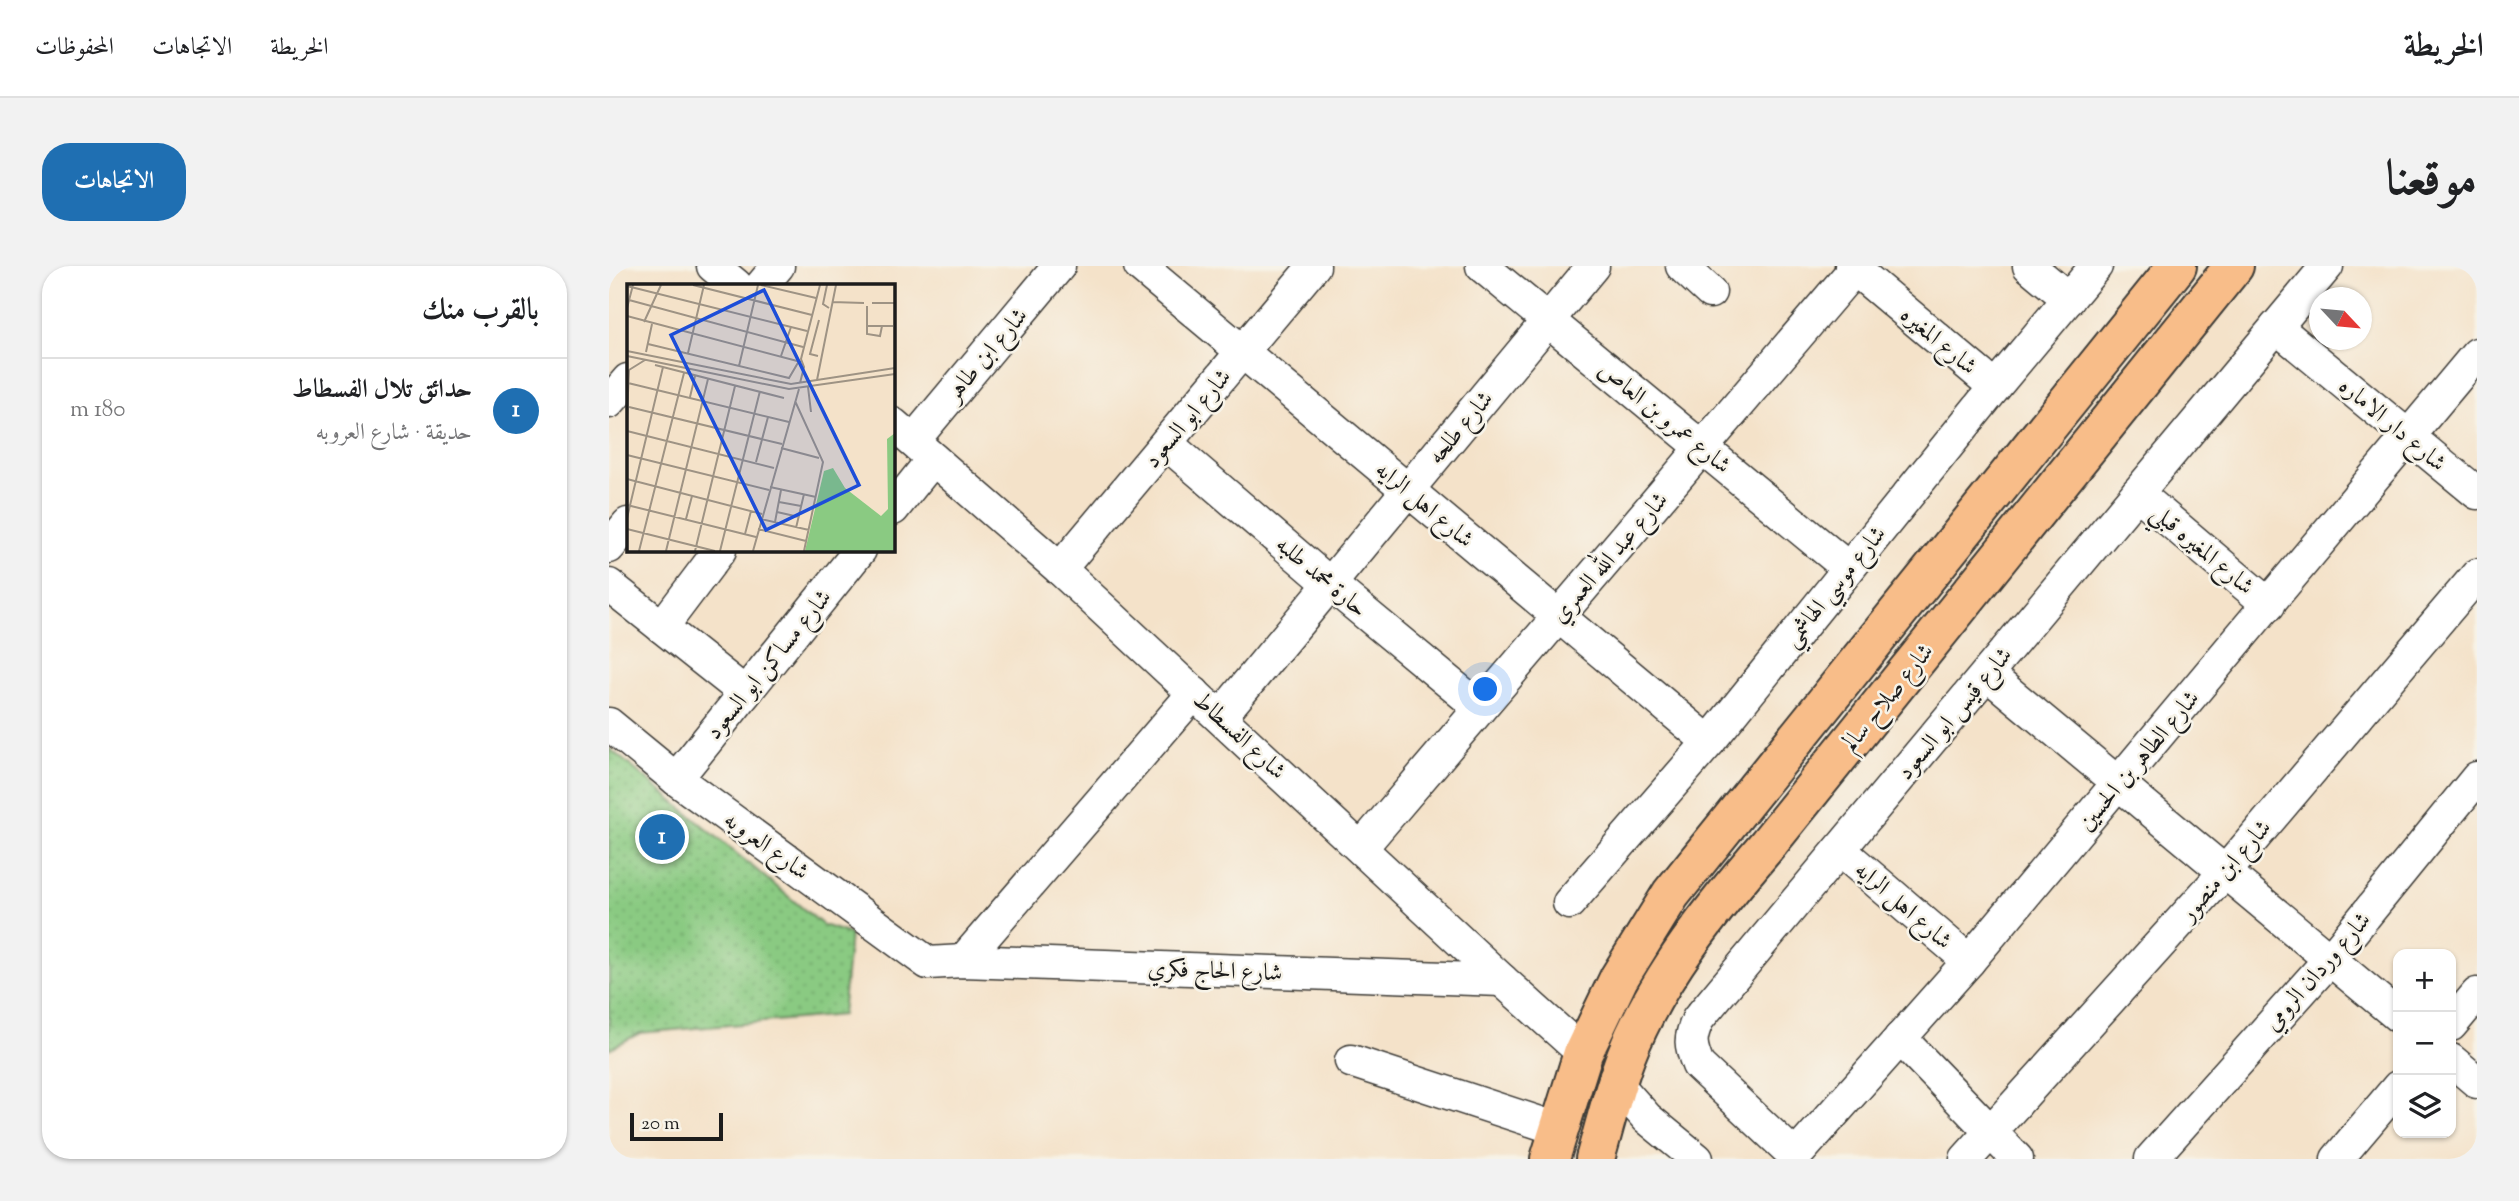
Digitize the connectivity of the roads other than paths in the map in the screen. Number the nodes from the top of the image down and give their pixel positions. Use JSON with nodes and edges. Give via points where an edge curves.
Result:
{"nodes":[{"id":1,"x":778,"y":266,"type":"edge"},
{"id":2,"x":1059,"y":266,"type":"edge"},
{"id":3,"x":1140,"y":266,"type":"edge"},
{"id":4,"x":1314,"y":266,"type":"edge"},
{"id":5,"x":1482,"y":266,"type":"edge"},
{"id":6,"x":1593,"y":266,"type":"edge"},
{"id":7,"x":1682,"y":266,"type":"edge"},
{"id":8,"x":2029,"y":266,"type":"edge"},
{"id":9,"x":2096,"y":266,"type":"edge"},
{"id":10,"x":2177,"y":266,"type":"edge"},
{"id":11,"x":2234,"y":266,"type":"edge"},
{"id":12,"x":2327,"y":266,"type":"edge"},
{"id":13,"x":1854,"y":267,"type":"edge"},
{"id":14,"x":763,"y":284,"type":"edge"},
{"id":15,"x":1710,"y":292,"type":"dead end"},
{"id":16,"x":2069,"y":299,"type":"junction"},
{"id":17,"x":1548,"y":321,"type":"junction"},
{"id":18,"x":2276,"y":327,"type":"junction"},
{"id":19,"x":1242,"y":352,"type":"junction"},
{"id":20,"x":2477,"y":354,"type":"edge"},
{"id":21,"x":627,"y":381,"type":"edge"},
{"id":22,"x":1995,"y":387,"type":"junction"},
{"id":23,"x":609,"y":402,"type":"edge"},
{"id":24,"x":2410,"y":437,"type":"junction"},
{"id":25,"x":913,"y":441,"type":"edge"},
{"id":26,"x":1166,"y":443,"type":"junction"},
{"id":27,"x":1703,"y":448,"type":"junction"},
{"id":28,"x":1408,"y":490,"type":"junction"},
{"id":29,"x":2137,"y":493,"type":"junction"},
{"id":30,"x":2477,"y":493,"type":"edge"},
{"id":31,"x":894,"y":506,"type":"edge"},
{"id":32,"x":627,"y":525,"type":"edge"},
{"id":33,"x":609,"y":547,"type":"edge"},
{"id":34,"x":719,"y":551,"type":"edge"},
{"id":35,"x":859,"y":551,"type":"edge"},
{"id":36,"x":1848,"y":568,"type":"junction"},
{"id":37,"x":1060,"y":569,"type":"junction"},
{"id":38,"x":2477,"y":575,"type":"edge"},
{"id":39,"x":1330,"y":584,"type":"junction"},
{"id":40,"x":609,"y":585,"type":"edge"},
{"id":41,"x":2269,"y":605,"type":"junction"},
{"id":42,"x":1559,"y":616,"type":"junction"},
{"id":43,"x":662,"y":626,"type":"junction"},
{"id":44,"x":1987,"y":674,"type":"junction"},
{"id":45,"x":745,"y":693,"type":"junction"},
{"id":46,"x":1194,"y":693,"type":"junction"},
{"id":47,"x":1480,"y":708,"type":"junction"},
{"id":48,"x":1220,"y":717,"type":"junction"},
{"id":49,"x":609,"y":724,"type":"edge"},
{"id":50,"x":1709,"y":742,"type":"junction"},
{"id":51,"x":2477,"y":778,"type":"edge"},
{"id":52,"x":676,"y":779,"type":"junction"},
{"id":53,"x":2119,"y":783,"type":"junction"},
{"id":54,"x":1361,"y":848,"type":"junction"},
{"id":55,"x":1840,"y":850,"type":"junction"},
{"id":56,"x":2225,"y":872,"type":"junction"},
{"id":57,"x":1569,"y":902,"type":"dead end"},
{"id":58,"x":2330,"y":959,"type":"junction"},
{"id":59,"x":963,"y":961,"type":"junction"},
{"id":60,"x":1969,"y":961,"type":"junction"},
{"id":61,"x":928,"y":963,"type":"joint"},
{"id":62,"x":1501,"y":980,"type":"junction"},
{"id":63,"x":2477,"y":994,"type":"edge"},
{"id":64,"x":2393,"y":1012,"type":"edge"},
{"id":65,"x":2456,"y":1019,"type":"edge"},
{"id":66,"x":1900,"y":1038,"type":"junction"},
{"id":67,"x":1583,"y":1053,"type":"junction"},
{"id":68,"x":1351,"y":1061,"type":"dead end"},
{"id":69,"x":2456,"y":1064,"type":"edge"},
{"id":70,"x":2477,"y":1082,"type":"edge"},
{"id":71,"x":1616,"y":1083,"type":"junction"},
{"id":72,"x":2393,"y":1093,"type":"edge"},
{"id":73,"x":1990,"y":1132,"type":"junction"},
{"id":74,"x":1554,"y":1144,"type":"edge"},
{"id":75,"x":1794,"y":1157,"type":"edge"},
{"id":76,"x":1595,"y":1159,"type":"edge"},
{"id":77,"x":1697,"y":1159,"type":"edge"},
{"id":78,"x":1966,"y":1159,"type":"edge"},
{"id":79,"x":2017,"y":1159,"type":"edge"},
{"id":80,"x":2151,"y":1159,"type":"edge"},
{"id":81,"x":2337,"y":1159,"type":"edge"}],
"edges":[{"from":1,"to":14,"type":"street"},
{"from":2,"to":25,"type":"street","name":"شارع ابن طاهر"},
{"from":3,"to":19,"type":"street","name":"شارع اهل الرايه"},
{"from":4,"to":19,"type":"street","name":"شارع ابو السعود"},
{"from":5,"to":17,"type":"street","name":"شارع عمرو بن العاص"},
{"from":6,"to":17,"type":"street","name":"شارع طلحه"},
{"from":7,"to":15,"type":"street"},
{"from":8,"to":16,"type":"street"},
{"from":9,"to":16,"type":"street","name":"شارع موسي الهاشمي"},
{"from":10,"to":67,"type":"highway","name":"شارع صلاح سالم","via":[[1671,894],[1619,978]]},
{"from":11,"to":71,"type":"highway","name":"شارع صلاح سالم","via":[[1718,903],[1646,1013]]},
{"from":12,"to":18,"type":"street","name":"شارع قيس ابو السعود"},
{"from":13,"to":22,"type":"street","name":"شارع المغيره"},
{"from":13,"to":27,"type":"street","name":"شارع عبد الله العمري"},
{"from":16,"to":22,"type":"street","name":"شارع موسي الهاشمي"},
{"from":17,"to":27,"type":"street","name":"شارع عمرو بن العاص"},
{"from":17,"to":28,"type":"street","name":"شارع طلحه"},
{"from":18,"to":24,"type":"street","name":"شارع دار الاماره"},
{"from":18,"to":29,"type":"street","name":"شارع قيس ابو السعود"},
{"from":19,"to":26,"type":"street","name":"شارع ابو السعود"},
{"from":19,"to":28,"type":"street","name":"شارع اهل الرايه"},
{"from":20,"to":24,"type":"street","name":"شارع الطاهر بن الحسين"},
{"from":21,"to":23,"type":"street"},
{"from":22,"to":36,"type":"street","name":"شارع موسي الهاشمي"},
{"from":24,"to":30,"type":"street","name":"شارع دار الاماره"},
{"from":24,"to":41,"type":"street","name":"شارع الطاهر بن الحسين"},
{"from":25,"to":31,"type":"street"},
{"from":25,"to":37,"type":"street","name":"شارع الفسطاط"},
{"from":26,"to":37,"type":"street","name":"شارع ابو السعود"},
{"from":26,"to":39,"type":"street","name":"حارة محمد طلبه"},
{"from":27,"to":36,"type":"street","name":"شارع عمرو بن العاص"},
{"from":27,"to":42,"type":"street","name":"شارع عبد الله العمري"},
{"from":28,"to":39,"type":"street","name":"شارع طلحه"},
{"from":28,"to":42,"type":"street","name":"شارع اهل الرايه"},
{"from":29,"to":41,"type":"street","name":"شارع المغيره قبلي"},
{"from":29,"to":44,"type":"street","name":"شارع قيس ابو السعود"},
{"from":32,"to":33,"type":"street"},
{"from":34,"to":43,"type":"street"},
{"from":35,"to":45,"type":"street","name":"شارع مساكن ابو السعود"},
{"from":36,"to":50,"type":"street","name":"شارع موسي الهاشمي"},
{"from":37,"to":46,"type":"street","name":"شارع الفسطاط"},
{"from":38,"to":56,"type":"street","name":"شارع ابن منصور"},
{"from":39,"to":47,"type":"street","name":"حارة محمد طلبه"},
{"from":39,"to":48,"type":"street","name":"شارع طلحه"},
{"from":40,"to":43,"type":"street"},
{"from":41,"to":53,"type":"street","name":"شارع الطاهر بن الحسين"},
{"from":42,"to":47,"type":"street","name":"شارع عبد الله العمري"},
{"from":42,"to":50,"type":"street","name":"شارع اهل الرايه"},
{"from":43,"to":45,"type":"street"},
{"from":44,"to":53,"type":"street"},
{"from":44,"to":55,"type":"street","name":"شارع قيس ابو السعود"},
{"from":45,"to":52,"type":"street","name":"شارع مساكن ابو السعود"},
{"from":46,"to":48,"type":"street","name":"شارع الفسطاط"},
{"from":46,"to":59,"type":"street"},
{"from":47,"to":54,"type":"street","name":"شارع عبد الله العمري"},
{"from":48,"to":54,"type":"street","name":"شارع الفسطاط"},
{"from":49,"to":52,"type":"street","name":"شارع العروبه"},
{"from":50,"to":57,"type":"street","name":"شارع موسي الهاشمي"},
{"from":51,"to":58,"type":"street","name":"شارع وردان الرومي"},
{"from":52,"to":61,"type":"street","name":"شارع العروبه"},
{"from":53,"to":56,"type":"street"},
{"from":53,"to":60,"type":"street","name":"شارع الطاهر بن الحسين"},
{"from":54,"to":62,"type":"street","name":"شارع الفسطاط"},
{"from":55,"to":60,"type":"street","name":"شارع اهل الرايه"},
{"from":55,"to":75,"type":"street","name":"شارع قيس ابو السعود","via":[[1698,1019],[1691,1036],[1698,1065]]},
{"from":56,"to":58,"type":"street"},
{"from":56,"to":73,"type":"street","name":"شارع ابن منصور"},
{"from":58,"to":64,"type":"street"},
{"from":58,"to":80,"type":"street","name":"شارع وردان الرومي"},
{"from":59,"to":61,"type":"street","name":"شارع الحاج فكري"},
{"from":59,"to":62,"type":"street","name":"شارع الحاج فكري"},
{"from":60,"to":66,"type":"street","name":"شارع الطاهر بن الحسين"},
{"from":62,"to":67,"type":"street","name":"شارع الفسطاط"},
{"from":63,"to":65,"type":"street"},
{"from":66,"to":73,"type":"street"},
{"from":66,"to":75,"type":"street","name":"شارع الطاهر بن الحسين"},
{"from":67,"to":74,"type":"highway","name":"شارع صلاح سالم"},
{"from":68,"to":74,"type":"street"},
{"from":69,"to":70,"type":"street"},
{"from":71,"to":76,"type":"highway","name":"شارع صلاح سالم"},
{"from":71,"to":77,"type":"street","via":[[1647,1118]]},
{"from":72,"to":81,"type":"street"},
{"from":73,"to":78,"type":"street","name":"شارع ابن منصور"},
{"from":73,"to":79,"type":"street"}]}
